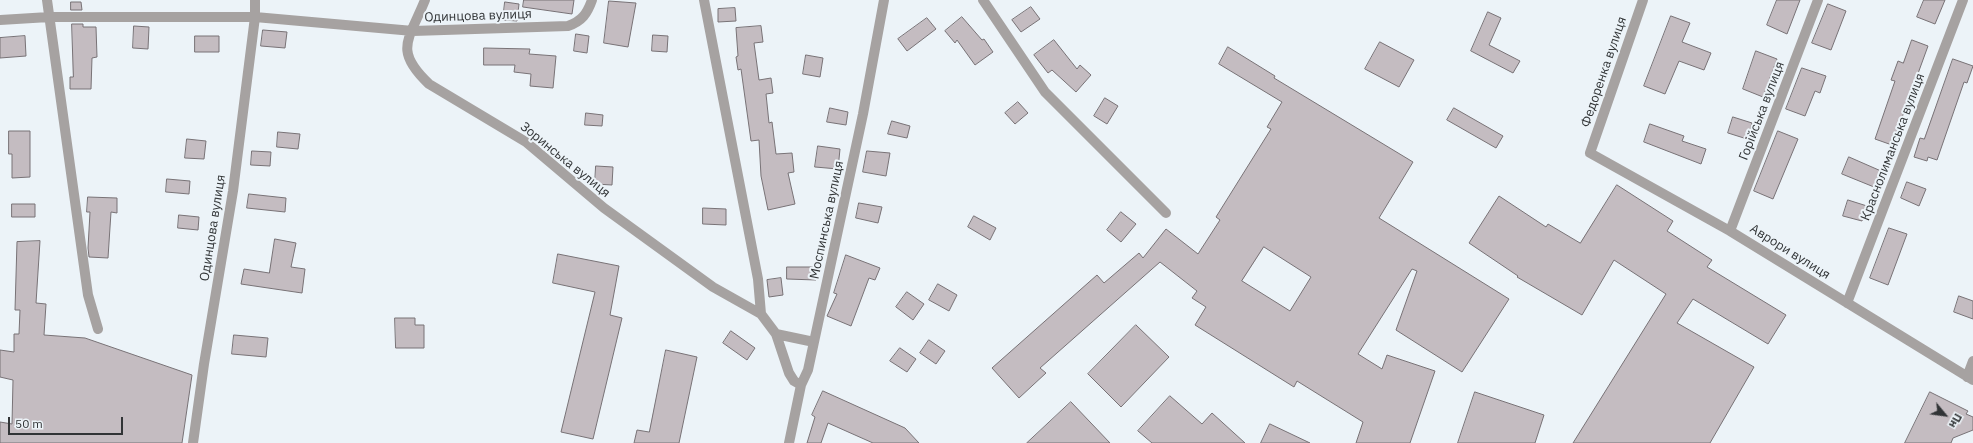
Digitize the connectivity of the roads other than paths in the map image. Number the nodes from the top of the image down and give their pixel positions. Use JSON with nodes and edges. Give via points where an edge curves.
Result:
{"nodes":[{"id":1,"x":47,"y":0,"type":"edge"},
{"id":2,"x":255,"y":0,"type":"edge"},
{"id":3,"x":425,"y":0,"type":"edge"},
{"id":4,"x":592,"y":0,"type":"edge"},
{"id":5,"x":704,"y":0,"type":"edge"},
{"id":6,"x":884,"y":0,"type":"edge"},
{"id":7,"x":984,"y":0,"type":"edge"},
{"id":8,"x":1643,"y":0,"type":"edge"},
{"id":9,"x":1818,"y":0,"type":"edge"},
{"id":10,"x":1964,"y":0,"type":"edge"},
{"id":11,"x":49,"y":17,"type":"junction"},
{"id":12,"x":255,"y":17,"type":"junction"},
{"id":13,"x":0,"y":20,"type":"edge"},
{"id":14,"x":413,"y":31,"type":"junction"},
{"id":15,"x":1590,"y":154,"type":"joint"},
{"id":16,"x":1166,"y":213,"type":"dead end"},
{"id":17,"x":1730,"y":231,"type":"junction"},
{"id":18,"x":1847,"y":303,"type":"junction"},
{"id":19,"x":760,"y":314,"type":"junction"},
{"id":20,"x":98,"y":329,"type":"dead end"},
{"id":21,"x":776,"y":334,"type":"junction"},
{"id":22,"x":814,"y":342,"type":"junction"},
{"id":23,"x":1973,"y":360,"type":"edge"},
{"id":24,"x":1970,"y":378,"type":"edge"},
{"id":25,"x":801,"y":385,"type":"junction"},
{"id":26,"x":193,"y":443,"type":"edge"},
{"id":27,"x":789,"y":443,"type":"edge"}],
"edges":[{"from":1,"to":11,"type":"street"},
{"from":2,"to":12,"type":"street","name":"Одинцова вулиця"},
{"from":3,"to":14,"type":"street","name":"Зоринська вулиця"},
{"from":4,"to":14,"type":"street","name":"Одинцова вулиця","via":[[579,22],[568,26]]},
{"from":5,"to":19,"type":"street","via":[[758,279]]},
{"from":6,"to":22,"type":"street","name":"Моспинська вулиця","via":[[863,114]]},
{"from":7,"to":16,"type":"street","via":[[1045,92]]},
{"from":8,"to":15,"type":"street","name":"Федоренка вулиця"},
{"from":9,"to":17,"type":"street","name":"Горійська вулиця"},
{"from":10,"to":18,"type":"street","name":"Краснолиманська вулиця"},
{"from":11,"to":12,"type":"street","name":"Одинцова вулиця"},
{"from":11,"to":13,"type":"street","name":"Одинцова вулиця"},
{"from":11,"to":20,"type":"street","via":[[88,295]]},
{"from":12,"to":14,"type":"street","name":"Одинцова вулиця"},
{"from":12,"to":26,"type":"street","name":"Одинцова вулиця","via":[[233,191]]},
{"from":14,"to":19,"type":"street","name":"Зоринська вулиця","via":[[406,52],[419,74],[429,84],[526,142],[610,213],[713,286]]},
{"from":15,"to":17,"type":"street","name":"Аврори вулиця"},
{"from":17,"to":18,"type":"street","name":"Аврори вулиця"},
{"from":18,"to":24,"type":"street","name":"Аврори вулиця"},
{"from":19,"to":21,"type":"street","name":"Зоринська вулиця"},
{"from":21,"to":22,"type":"street"},
{"from":21,"to":25,"type":"street","name":"Зоринська вулиця","via":[[790,373],[794,381]]},
{"from":22,"to":25,"type":"street","name":"Моспинська вулиця","via":[[808,370]]},
{"from":23,"to":24,"type":"street"},
{"from":25,"to":27,"type":"street","name":"Моспинська вулиця"}]}
